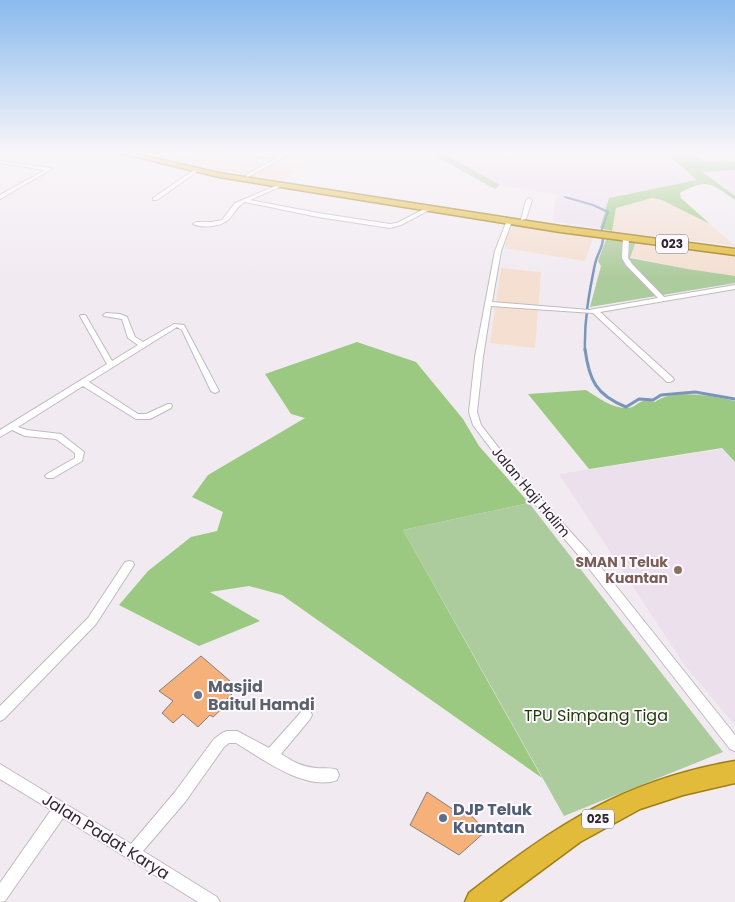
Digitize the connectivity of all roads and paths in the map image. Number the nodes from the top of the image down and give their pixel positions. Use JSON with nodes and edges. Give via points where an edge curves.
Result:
{"nodes":[{"id":1,"x":162,"y":194,"type":"edge"},
{"id":2,"x":260,"y":194,"type":"edge"},
{"id":3,"x":348,"y":194,"type":"edge"},
{"id":4,"x":354,"y":194,"type":"edge"},
{"id":5,"x":155,"y":199,"type":"dead end"},
{"id":6,"x":529,"y":200,"type":"dead end"},
{"id":7,"x":245,"y":201,"type":"junction"},
{"id":8,"x":430,"y":208,"type":"junction"},
{"id":9,"x":523,"y":219,"type":"junction"},
{"id":10,"x":509,"y":220,"type":"junction"},
{"id":11,"x":196,"y":224,"type":"dead end"},
{"id":12,"x":560,"y":227,"type":"junction"},
{"id":13,"x":626,"y":236,"type":"junction"},
{"id":14,"x":735,"y":250,"type":"edge"},
{"id":15,"x":735,"y":287,"type":"edge"},
{"id":16,"x":663,"y":300,"type":"junction"},
{"id":17,"x":489,"y":304,"type":"junction"},
{"id":18,"x":592,"y":312,"type":"junction"},
{"id":19,"x":106,"y":315,"type":"dead end"},
{"id":20,"x":83,"y":316,"type":"dead end"},
{"id":21,"x":142,"y":345,"type":"junction"},
{"id":22,"x":111,"y":365,"type":"junction"},
{"id":23,"x":670,"y":380,"type":"dead end"},
{"id":24,"x":83,"y":382,"type":"junction"},
{"id":25,"x":215,"y":391,"type":"dead end"},
{"id":26,"x":168,"y":406,"type":"dead end"},
{"id":27,"x":12,"y":426,"type":"junction"},
{"id":28,"x":0,"y":434,"type":"edge"},
{"id":29,"x":50,"y":476,"type":"dead end"},
{"id":30,"x":129,"y":565,"type":"dead end"},
{"id":31,"x":0,"y":714,"type":"edge"},
{"id":32,"x":306,"y":716,"type":"dead end"},
{"id":33,"x":735,"y":745,"type":"edge"},
{"id":34,"x":271,"y":756,"type":"junction"},
{"id":35,"x":0,"y":771,"type":"edge"},
{"id":36,"x":735,"y":772,"type":"edge"},
{"id":37,"x":332,"y":775,"type":"dead end"},
{"id":38,"x":61,"y":808,"type":"junction"},
{"id":39,"x":132,"y":852,"type":"junction"},
{"id":40,"x":0,"y":896,"type":"edge"},
{"id":41,"x":212,"y":902,"type":"edge"},
{"id":42,"x":478,"y":902,"type":"edge"}],
"edges":[{"from":1,"to":5,"type":"street"},
{"from":2,"to":7,"type":"street"},
{"from":3,"to":8,"type":"highway","number":"023"},
{"from":4,"to":9,"type":"highway","number":"023"},
{"from":6,"to":9,"type":"street"},
{"from":7,"to":8,"type":"street","via":[[390,226]]},
{"from":7,"to":11,"type":"street","via":[[235,205],[228,217],[218,223]]},
{"from":8,"to":10,"type":"highway","number":"023"},
{"from":9,"to":12,"type":"highway","number":"023"},
{"from":10,"to":12,"type":"highway","number":"023"},
{"from":10,"to":17,"type":"street","name":"Jalan Haji Halim","via":[[498,251]]},
{"from":12,"to":13,"type":"highway","number":"023"},
{"from":13,"to":14,"type":"highway","number":"023"},
{"from":13,"to":16,"type":"street","via":[[625,258],[629,265]]},
{"from":15,"to":16,"type":"street"},
{"from":16,"to":18,"type":"street"},
{"from":17,"to":18,"type":"street"},
{"from":17,"to":33,"type":"street","name":"Jalan Haji Halim","via":[[473,400],[477,425]]},
{"from":18,"to":23,"type":"street"},
{"from":19,"to":21,"type":"street","via":[[125,318],[132,338]]},
{"from":20,"to":22,"type":"street"},
{"from":21,"to":22,"type":"street"},
{"from":21,"to":25,"type":"street","via":[[173,325],[182,326]]},
{"from":22,"to":24,"type":"street"},
{"from":24,"to":26,"type":"street","via":[[136,416],[150,416]]},
{"from":24,"to":27,"type":"street"},
{"from":27,"to":28,"type":"street"},
{"from":27,"to":29,"type":"street","via":[[25,433],[58,436],[80,452],[79,459]]},
{"from":30,"to":31,"type":"street","via":[[92,621]]},
{"from":32,"to":34,"type":"street"},
{"from":34,"to":37,"type":"street","via":[[299,772]]},
{"from":34,"to":39,"type":"street","via":[[237,737],[223,739],[180,797]]},
{"from":35,"to":38,"type":"street","name":"Jalan Padat Karya"},
{"from":36,"to":42,"type":"highway","number":"025","via":[[696,778],[631,801],[567,836]]},
{"from":38,"to":39,"type":"street","name":"Jalan Padat Karya"},
{"from":38,"to":40,"type":"street"},
{"from":39,"to":41,"type":"street","name":"Jalan Padat Karya"}]}
